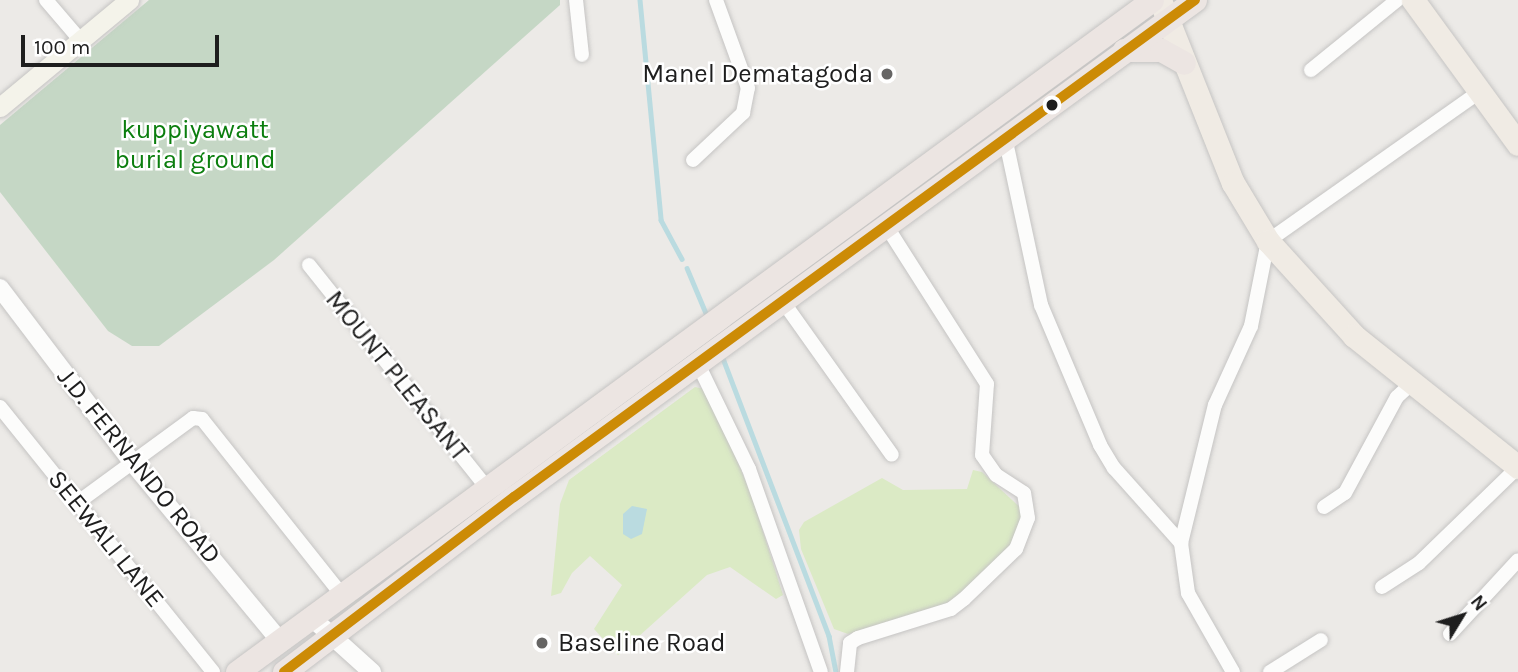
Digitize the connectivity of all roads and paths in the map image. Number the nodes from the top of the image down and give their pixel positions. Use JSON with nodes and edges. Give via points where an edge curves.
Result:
{"nodes":[{"id":1,"x":46,"y":0,"type":"edge"},
{"id":2,"x":129,"y":0,"type":"edge"},
{"id":3,"x":576,"y":0,"type":"edge"},
{"id":4,"x":716,"y":0,"type":"edge"},
{"id":5,"x":1152,"y":0,"type":"edge"},
{"id":6,"x":1195,"y":0,"type":"edge"},
{"id":7,"x":1397,"y":0,"type":"edge"},
{"id":8,"x":1413,"y":0,"type":"edge"},
{"id":9,"x":1164,"y":10,"type":"edge"},
{"id":10,"x":81,"y":41,"type":"junction"},
{"id":11,"x":1123,"y":50,"type":"junction"},
{"id":12,"x":582,"y":55,"type":"dead end"},
{"id":13,"x":1184,"y":63,"type":"junction"},
{"id":14,"x":1311,"y":70,"type":"dead end"},
{"id":15,"x":1479,"y":92,"type":"junction"},
{"id":16,"x":0,"y":107,"type":"edge"},
{"id":17,"x":1005,"y":137,"type":"junction"},
{"id":18,"x":1518,"y":144,"type":"edge"},
{"id":19,"x":693,"y":160,"type":"dead end"},
{"id":20,"x":887,"y":227,"type":"junction"},
{"id":21,"x":1268,"y":241,"type":"junction"},
{"id":22,"x":309,"y":265,"type":"dead end"},
{"id":23,"x":1,"y":293,"type":"edge"},
{"id":24,"x":783,"y":303,"type":"junction"},
{"id":25,"x":712,"y":353,"type":"junction"},
{"id":26,"x":1411,"y":384,"type":"junction"},
{"id":27,"x":0,"y":407,"type":"edge"},
{"id":28,"x":892,"y":455,"type":"dead end"},
{"id":29,"x":132,"y":462,"type":"junction"},
{"id":30,"x":1518,"y":467,"type":"edge"},
{"id":31,"x":486,"y":487,"type":"junction"},
{"id":32,"x":77,"y":503,"type":"junction"},
{"id":33,"x":1324,"y":507,"type":"dead end"},
{"id":34,"x":1181,"y":543,"type":"junction"},
{"id":35,"x":1518,"y":560,"type":"edge"},
{"id":36,"x":1382,"y":587,"type":"dead end"},
{"id":37,"x":343,"y":596,"type":"junction"},
{"id":38,"x":312,"y":618,"type":"junction"},
{"id":39,"x":1450,"y":634,"type":"dead end"},
{"id":40,"x":333,"y":636,"type":"junction"},
{"id":41,"x":1321,"y":640,"type":"dead end"},
{"id":42,"x":280,"y":641,"type":"junction"},
{"id":43,"x":213,"y":672,"type":"edge"},
{"id":44,"x":237,"y":672,"type":"edge"},
{"id":45,"x":284,"y":672,"type":"edge"},
{"id":46,"x":372,"y":672,"type":"edge"},
{"id":47,"x":821,"y":672,"type":"edge"},
{"id":48,"x":847,"y":672,"type":"edge"},
{"id":49,"x":1233,"y":672,"type":"edge"},
{"id":50,"x":1270,"y":672,"type":"edge"}],
"edges":[{"from":1,"to":10,"type":"street"},
{"from":2,"to":10,"type":"main road"},
{"from":3,"to":12,"type":"street"},
{"from":4,"to":19,"type":"street","via":[[748,89],[743,113]]},
{"from":5,"to":31,"type":"highway"},
{"from":6,"to":9,"type":"highway"},
{"from":7,"to":14,"type":"street"},
{"from":8,"to":15,"type":"main road"},
{"from":9,"to":11,"type":"highway"},
{"from":9,"to":13,"type":"main road"},
{"from":10,"to":16,"type":"main road"},
{"from":11,"to":13,"type":"highway","via":[[1161,50]]},
{"from":11,"to":17,"type":"highway"},
{"from":13,"to":21,"type":"main road","via":[[1233,184]]},
{"from":15,"to":18,"type":"main road"},
{"from":15,"to":21,"type":"street"},
{"from":17,"to":20,"type":"highway"},
{"from":17,"to":34,"type":"street","via":[[1041,305],[1100,445]]},
{"from":20,"to":24,"type":"highway"},
{"from":20,"to":48,"type":"street","via":[[987,384],[982,455],[996,475],[1024,493],[1028,519],[1016,549],[951,609],[850,643]]},
{"from":21,"to":26,"type":"main road","via":[[1354,336]]},
{"from":21,"to":34,"type":"street","via":[[1251,326],[1215,405]]},
{"from":22,"to":31,"type":"street","name":"MOUNT PLEASANT"},
{"from":23,"to":29,"type":"street","name":"J.D. FERNANDO ROAD"},
{"from":24,"to":25,"type":"highway"},
{"from":24,"to":28,"type":"street"},
{"from":25,"to":40,"type":"highway"},
{"from":25,"to":47,"type":"street"},
{"from":26,"to":30,"type":"main road"},
{"from":26,"to":33,"type":"street","via":[[1397,397],[1345,493]]},
{"from":27,"to":32,"type":"street","name":"SEEWALI LANE"},
{"from":29,"to":32,"type":"street"},
{"from":29,"to":37,"type":"street","via":[[193,418],[202,419]]},
{"from":29,"to":42,"type":"street","name":"J.D. FERNANDO ROAD"},
{"from":30,"to":36,"type":"street","via":[[1419,563]]},
{"from":31,"to":37,"type":"highway"},
{"from":32,"to":43,"type":"street","name":"SEEWALI LANE"},
{"from":34,"to":49,"type":"street","via":[[1188,593]]},
{"from":35,"to":39,"type":"street"},
{"from":37,"to":38,"type":"highway"},
{"from":38,"to":40,"type":"street"},
{"from":38,"to":42,"type":"highway"},
{"from":40,"to":45,"type":"highway"},
{"from":40,"to":46,"type":"street"},
{"from":41,"to":50,"type":"street"},
{"from":42,"to":44,"type":"highway"}]}
